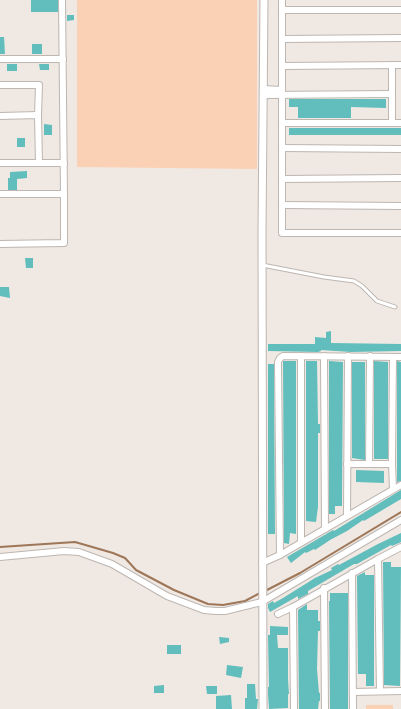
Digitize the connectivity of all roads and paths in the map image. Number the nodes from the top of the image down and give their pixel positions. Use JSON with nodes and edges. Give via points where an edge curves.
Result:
{"nodes":[{"id":1,"x":62,"y":0,"type":"edge"},
{"id":2,"x":264,"y":0,"type":"edge"},
{"id":3,"x":282,"y":0,"type":"edge"},
{"id":4,"x":282,"y":10,"type":"junction"},
{"id":5,"x":401,"y":10,"type":"edge"},
{"id":6,"x":401,"y":38,"type":"edge"},
{"id":7,"x":282,"y":39,"type":"junction"},
{"id":8,"x":0,"y":59,"type":"edge"},
{"id":9,"x":63,"y":59,"type":"junction"},
{"id":10,"x":392,"y":65,"type":"junction"},
{"id":11,"x":401,"y":65,"type":"edge"},
{"id":12,"x":282,"y":66,"type":"junction"},
{"id":13,"x":0,"y":85,"type":"edge"},
{"id":14,"x":263,"y":92,"type":"junction"},
{"id":15,"x":282,"y":92,"type":"junction"},
{"id":16,"x":392,"y":94,"type":"junction"},
{"id":17,"x":38,"y":115,"type":"junction"},
{"id":18,"x":0,"y":116,"type":"edge"},
{"id":19,"x":282,"y":123,"type":"junction"},
{"id":20,"x":392,"y":123,"type":"junction"},
{"id":21,"x":401,"y":123,"type":"edge"},
{"id":22,"x":282,"y":148,"type":"junction"},
{"id":23,"x":401,"y":149,"type":"edge"},
{"id":24,"x":0,"y":163,"type":"edge"},
{"id":25,"x":39,"y":163,"type":"junction"},
{"id":26,"x":64,"y":163,"type":"junction"},
{"id":27,"x":401,"y":178,"type":"edge"},
{"id":28,"x":282,"y":179,"type":"junction"},
{"id":29,"x":0,"y":194,"type":"edge"},
{"id":30,"x":64,"y":194,"type":"junction"},
{"id":31,"x":282,"y":205,"type":"junction"},
{"id":32,"x":401,"y":206,"type":"edge"},
{"id":33,"x":401,"y":233,"type":"edge"},
{"id":34,"x":0,"y":244,"type":"edge"},
{"id":35,"x":262,"y":265,"type":"junction"},
{"id":36,"x":395,"y":307,"type":"dead end"},
{"id":37,"x":301,"y":356,"type":"junction"},
{"id":38,"x":324,"y":356,"type":"junction"},
{"id":39,"x":348,"y":356,"type":"junction"},
{"id":40,"x":370,"y":356,"type":"junction"},
{"id":41,"x":393,"y":357,"type":"junction"},
{"id":42,"x":401,"y":357,"type":"edge"},
{"id":43,"x":370,"y":463,"type":"junction"},
{"id":44,"x":348,"y":464,"type":"junction"},
{"id":45,"x":392,"y":464,"type":"junction"},
{"id":46,"x":401,"y":485,"type":"edge"},
{"id":47,"x":394,"y":489,"type":"junction"},
{"id":48,"x":347,"y":515,"type":"junction"},
{"id":49,"x":401,"y":520,"type":"edge"},
{"id":50,"x":325,"y":529,"type":"junction"},
{"id":51,"x":301,"y":542,"type":"junction"},
{"id":52,"x":401,"y":547,"type":"edge"},
{"id":53,"x":280,"y":555,"type":"junction"},
{"id":54,"x":0,"y":557,"type":"edge"},
{"id":55,"x":378,"y":558,"type":"junction"},
{"id":56,"x":262,"y":563,"type":"junction"},
{"id":57,"x":352,"y":573,"type":"junction"},
{"id":58,"x":324,"y":588,"type":"junction"},
{"id":59,"x":262,"y":600,"type":"junction"},
{"id":60,"x":293,"y":607,"type":"junction"},
{"id":61,"x":278,"y":614,"type":"dead end"},
{"id":62,"x":380,"y":691,"type":"junction"},
{"id":63,"x":353,"y":692,"type":"junction"},
{"id":64,"x":401,"y":692,"type":"edge"},
{"id":65,"x":263,"y":709,"type":"edge"},
{"id":66,"x":294,"y":709,"type":"edge"},
{"id":67,"x":325,"y":709,"type":"edge"},
{"id":68,"x":353,"y":709,"type":"edge"}],
"edges":[{"from":1,"to":9,"type":"street"},
{"from":2,"to":14,"type":"street"},
{"from":3,"to":4,"type":"street"},
{"from":4,"to":5,"type":"street"},
{"from":4,"to":7,"type":"street"},
{"from":6,"to":7,"type":"street"},
{"from":7,"to":12,"type":"street"},
{"from":8,"to":9,"type":"street"},
{"from":9,"to":26,"type":"street"},
{"from":10,"to":11,"type":"street"},
{"from":10,"to":12,"type":"street"},
{"from":10,"to":16,"type":"street"},
{"from":12,"to":15,"type":"street"},
{"from":13,"to":17,"type":"street","via":[[39,85]]},
{"from":14,"to":15,"type":"street"},
{"from":14,"to":35,"type":"street"},
{"from":15,"to":16,"type":"street"},
{"from":15,"to":19,"type":"street"},
{"from":16,"to":20,"type":"street"},
{"from":17,"to":18,"type":"street"},
{"from":17,"to":25,"type":"street"},
{"from":19,"to":20,"type":"street"},
{"from":19,"to":22,"type":"street"},
{"from":20,"to":21,"type":"street"},
{"from":22,"to":23,"type":"street"},
{"from":22,"to":28,"type":"street"},
{"from":24,"to":25,"type":"street"},
{"from":25,"to":26,"type":"street"},
{"from":26,"to":30,"type":"street"},
{"from":27,"to":28,"type":"street"},
{"from":28,"to":31,"type":"street"},
{"from":29,"to":30,"type":"street"},
{"from":30,"to":34,"type":"street","via":[[64,243]]},
{"from":31,"to":32,"type":"street"},
{"from":31,"to":33,"type":"street","via":[[282,233]]},
{"from":35,"to":36,"type":"lane","via":[[354,281],[376,301]]},
{"from":35,"to":56,"type":"street"},
{"from":37,"to":38,"type":"street"},
{"from":37,"to":51,"type":"street"},
{"from":37,"to":53,"type":"street","via":[[283,356],[278,362]]},
{"from":38,"to":39,"type":"street"},
{"from":38,"to":50,"type":"street"},
{"from":39,"to":40,"type":"street"},
{"from":39,"to":44,"type":"street"},
{"from":40,"to":41,"type":"street"},
{"from":40,"to":43,"type":"street"},
{"from":41,"to":42,"type":"street"},
{"from":41,"to":45,"type":"street"},
{"from":43,"to":44,"type":"street"},
{"from":43,"to":45,"type":"street"},
{"from":44,"to":48,"type":"street"},
{"from":45,"to":47,"type":"street"},
{"from":46,"to":47,"type":"street"},
{"from":47,"to":48,"type":"street"},
{"from":48,"to":50,"type":"street"},
{"from":49,"to":59,"type":"street"},
{"from":50,"to":51,"type":"street"},
{"from":51,"to":53,"type":"street"},
{"from":52,"to":55,"type":"street"},
{"from":53,"to":56,"type":"street"},
{"from":54,"to":59,"type":"street","via":[[79,552],[112,564],[167,596],[210,611],[225,611]]},
{"from":55,"to":57,"type":"street"},
{"from":55,"to":62,"type":"street"},
{"from":56,"to":59,"type":"street"},
{"from":57,"to":58,"type":"street"},
{"from":57,"to":63,"type":"street"},
{"from":58,"to":60,"type":"street"},
{"from":58,"to":67,"type":"street"},
{"from":59,"to":65,"type":"street"},
{"from":60,"to":61,"type":"street"},
{"from":60,"to":66,"type":"street"},
{"from":62,"to":63,"type":"street"},
{"from":62,"to":64,"type":"street"},
{"from":63,"to":68,"type":"street"}]}
